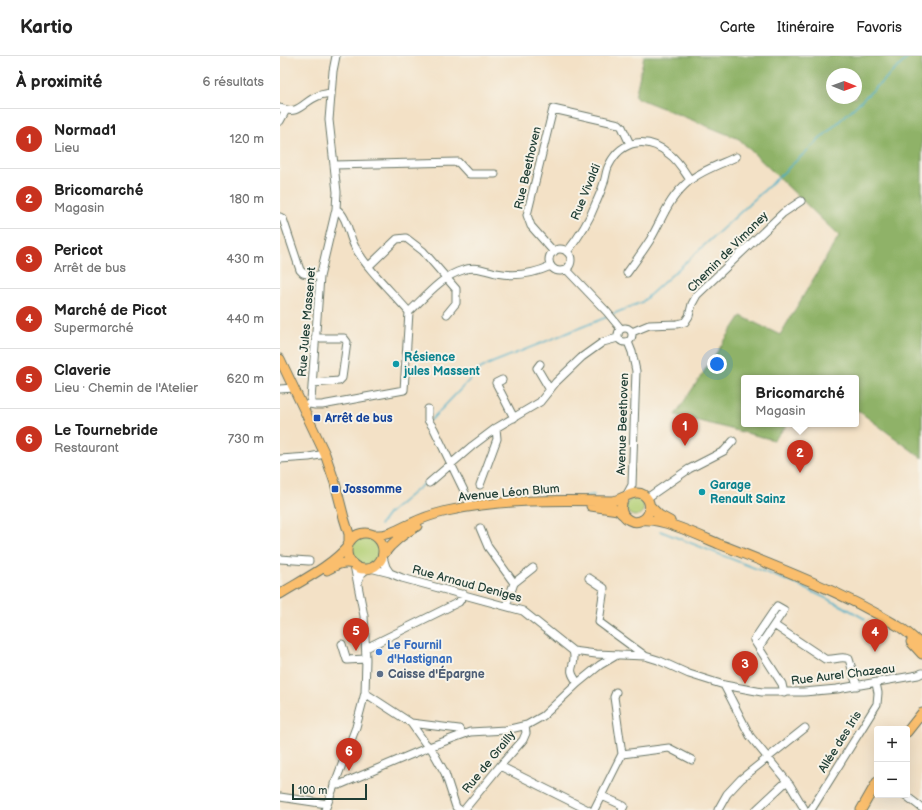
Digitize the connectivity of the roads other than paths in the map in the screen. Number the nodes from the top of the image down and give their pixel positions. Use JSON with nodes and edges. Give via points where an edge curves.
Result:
{"nodes":[{"id":1,"x":336,"y":56,"type":"edge"},
{"id":2,"x":331,"y":93,"type":"junction"},
{"id":3,"x":283,"y":109,"type":"edge"},
{"id":4,"x":280,"y":120,"type":"edge"},
{"id":5,"x":630,"y":144,"type":"junction"},
{"id":6,"x":736,"y":157,"type":"dead end"},
{"id":7,"x":334,"y":165,"type":"junction"},
{"id":8,"x":496,"y":174,"type":"dead end"},
{"id":9,"x":690,"y":180,"type":"junction"},
{"id":10,"x":801,"y":201,"type":"dead end"},
{"id":11,"x":336,"y":209,"type":"junction"},
{"id":12,"x":280,"y":217,"type":"edge"},
{"id":13,"x":554,"y":252,"type":"junction"},
{"id":14,"x":567,"y":252,"type":"junction"},
{"id":15,"x":369,"y":266,"type":"junction"},
{"id":16,"x":550,"y":266,"type":"junction"},
{"id":17,"x":566,"y":269,"type":"junction"},
{"id":18,"x":627,"y":273,"type":"dead end"},
{"id":19,"x":320,"y":277,"type":"junction"},
{"id":20,"x":446,"y":278,"type":"junction"},
{"id":21,"x":409,"y":312,"type":"junction"},
{"id":22,"x":447,"y":314,"type":"dead end"},
{"id":23,"x":621,"y":328,"type":"junction"},
{"id":24,"x":632,"y":332,"type":"junction"},
{"id":25,"x":315,"y":338,"type":"junction"},
{"id":26,"x":618,"y":338,"type":"junction"},
{"id":27,"x":628,"y":342,"type":"junction"},
{"id":28,"x":540,"y":364,"type":"dead end"},
{"id":29,"x":281,"y":365,"type":"edge"},
{"id":30,"x":502,"y":380,"type":"dead end"},
{"id":31,"x":312,"y":383,"type":"junction"},
{"id":32,"x":294,"y":388,"type":"junction"},
{"id":33,"x":280,"y":389,"type":"edge"},
{"id":34,"x":550,"y":390,"type":"junction"},
{"id":35,"x":307,"y":405,"type":"junction"},
{"id":36,"x":428,"y":409,"type":"dead end"},
{"id":37,"x":514,"y":418,"type":"junction"},
{"id":38,"x":496,"y":428,"type":"junction"},
{"id":39,"x":733,"y":441,"type":"dead end"},
{"id":40,"x":325,"y":454,"type":"junction"},
{"id":41,"x":280,"y":459,"type":"edge"},
{"id":42,"x":451,"y":463,"type":"junction"},
{"id":43,"x":429,"y":483,"type":"dead end"},
{"id":44,"x":480,"y":485,"type":"dead end"},
{"id":45,"x":632,"y":485,"type":"junction"},
{"id":46,"x":625,"y":497,"type":"junction"},
{"id":47,"x":646,"y":499,"type":"junction"},
{"id":48,"x":469,"y":506,"type":"junction"},
{"id":49,"x":622,"y":514,"type":"junction"},
{"id":50,"x":344,"y":518,"type":"junction"},
{"id":51,"x":642,"y":520,"type":"junction"},
{"id":52,"x":480,"y":528,"type":"dead end"},
{"id":53,"x":687,"y":530,"type":"junction"},
{"id":54,"x":365,"y":532,"type":"junction"},
{"id":55,"x":376,"y":535,"type":"junction"},
{"id":56,"x":348,"y":544,"type":"junction"},
{"id":57,"x":383,"y":556,"type":"junction"},
{"id":58,"x":280,"y":559,"type":"edge"},
{"id":59,"x":309,"y":561,"type":"dead end"},
{"id":60,"x":353,"y":564,"type":"junction"},
{"id":61,"x":533,"y":568,"type":"dead end"},
{"id":62,"x":368,"y":569,"type":"junction"},
{"id":63,"x":390,"y":573,"type":"junction"},
{"id":64,"x":589,"y":578,"type":"dead end"},
{"id":65,"x":358,"y":582,"type":"junction"},
{"id":66,"x":514,"y":583,"type":"junction"},
{"id":67,"x":280,"y":594,"type":"edge"},
{"id":68,"x":464,"y":594,"type":"junction"},
{"id":69,"x":280,"y":598,"type":"edge"},
{"id":70,"x":506,"y":606,"type":"junction"},
{"id":71,"x":873,"y":612,"type":"junction"},
{"id":72,"x":774,"y":625,"type":"junction"},
{"id":73,"x":342,"y":644,"type":"dead end"},
{"id":74,"x":922,"y":645,"type":"edge"},
{"id":75,"x":759,"y":647,"type":"junction"},
{"id":76,"x":366,"y":648,"type":"junction"},
{"id":77,"x":573,"y":651,"type":"junction"},
{"id":78,"x":922,"y":654,"type":"edge"},
{"id":79,"x":617,"y":655,"type":"junction"},
{"id":80,"x":645,"y":656,"type":"junction"},
{"id":81,"x":366,"y":659,"type":"junction"},
{"id":82,"x":921,"y":675,"type":"edge"},
{"id":83,"x":578,"y":682,"type":"junction"},
{"id":84,"x":876,"y":683,"type":"junction"},
{"id":85,"x":724,"y":685,"type":"junction"},
{"id":86,"x":857,"y":686,"type":"junction"},
{"id":87,"x":616,"y":692,"type":"dead end"},
{"id":88,"x":365,"y":693,"type":"junction"},
{"id":89,"x":784,"y":693,"type":"junction"},
{"id":90,"x":922,"y":707,"type":"edge"},
{"id":91,"x":922,"y":713,"type":"edge"},
{"id":92,"x":411,"y":723,"type":"junction"},
{"id":93,"x":525,"y":726,"type":"junction"},
{"id":94,"x":910,"y":726,"type":"edge"},
{"id":95,"x":910,"y":727,"type":"edge"},
{"id":96,"x":805,"y":728,"type":"dead end"},
{"id":97,"x":462,"y":734,"type":"junction"},
{"id":98,"x":429,"y":747,"type":"junction"},
{"id":99,"x":622,"y":754,"type":"junction"},
{"id":100,"x":768,"y":758,"type":"junction"},
{"id":101,"x":692,"y":760,"type":"dead end"},
{"id":102,"x":500,"y":766,"type":"junction"},
{"id":103,"x":787,"y":781,"type":"junction"},
{"id":104,"x":334,"y":784,"type":"junction"},
{"id":105,"x":874,"y":787,"type":"edge"},
{"id":106,"x":602,"y":796,"type":"junction"},
{"id":107,"x":280,"y":797,"type":"edge"},
{"id":108,"x":909,"y":798,"type":"edge"},
{"id":109,"x":326,"y":807,"type":"edge"},
{"id":110,"x":922,"y":808,"type":"edge"},
{"id":111,"x":460,"y":810,"type":"edge"},
{"id":112,"x":464,"y":810,"type":"edge"},
{"id":113,"x":588,"y":810,"type":"edge"},
{"id":114,"x":594,"y":810,"type":"edge"},
{"id":115,"x":622,"y":810,"type":"edge"},
{"id":116,"x":718,"y":810,"type":"edge"},
{"id":117,"x":756,"y":810,"type":"edge"},
{"id":118,"x":805,"y":810,"type":"edge"},
{"id":119,"x":811,"y":810,"type":"edge"},
{"id":120,"x":861,"y":810,"type":"edge"}],
"edges":[{"from":1,"to":2,"type":"street","name":"Rue Jules Massenet"},
{"from":2,"to":3,"type":"street","via":[[317,96],[297,110]]},
{"from":2,"to":7,"type":"street","name":"Rue Jules Massenet","via":[[329,120]]},
{"from":3,"to":4,"type":"street"},
{"from":5,"to":9,"type":"street","via":[[646,142],[658,145],[671,154]]},
{"from":5,"to":13,"type":"street","name":"Rue Beethoven","via":[[619,124],[553,109],[528,210],[528,220],[530,226]]},
{"from":5,"to":14,"type":"street","name":"Rue Vivaldi","via":[[616,154],[608,166],[595,207]]},
{"from":6,"to":9,"type":"street"},
{"from":7,"to":8,"type":"street","via":[[458,162],[469,174]]},
{"from":7,"to":11,"type":"street","name":"Rue Jules Massenet"},
{"from":9,"to":18,"type":"street","via":[[672,198],[650,240]]},
{"from":10,"to":24,"type":"street","name":"Chemin de Vimaney","via":[[783,213],[697,295],[685,322],[649,325]]},
{"from":11,"to":15,"type":"street","via":[[343,216],[352,242]]},
{"from":11,"to":19,"type":"street","name":"Rue Jules Massenet"},
{"from":12,"to":19,"type":"street","via":[[283,219],[300,270]]},
{"from":13,"to":14,"type":"street","via":[[560,249]]},
{"from":13,"to":16,"type":"street","via":[[549,260]]},
{"from":14,"to":17,"type":"street","via":[[571,260]]},
{"from":15,"to":20,"type":"street","via":[[397,239],[403,238],[423,251]]},
{"from":15,"to":21,"type":"street"},
{"from":16,"to":17,"type":"street","via":[[556,271]]},
{"from":16,"to":20,"type":"street","via":[[532,273],[517,275],[470,268]]},
{"from":17,"to":23,"type":"street"},
{"from":19,"to":25,"type":"street","name":"Rue Jules Massenet"},
{"from":20,"to":21,"type":"street"},
{"from":20,"to":22,"type":"street","via":[[456,289],[456,303]]},
{"from":21,"to":35,"type":"street","via":[[404,390],[322,405]]},
{"from":23,"to":24,"type":"street","via":[[628,328]]},
{"from":23,"to":26,"type":"street"},
{"from":24,"to":27,"type":"street"},
{"from":25,"to":31,"type":"street","name":"Rue Jules Massenet"},
{"from":25,"to":31,"type":"street","via":[[344,338],[347,342],[342,378],[339,381]]},
{"from":26,"to":27,"type":"street"},
{"from":26,"to":34,"type":"street","via":[[602,342],[582,357]]},
{"from":27,"to":45,"type":"street","name":"Avenue Beethoven","via":[[636,371]]},
{"from":28,"to":34,"type":"street","via":[[537,368]]},
{"from":29,"to":32,"type":"main road"},
{"from":30,"to":37,"type":"street","via":[[496,383]]},
{"from":31,"to":35,"type":"street","name":"Rue Jules Massenet","via":[[312,400]]},
{"from":32,"to":33,"type":"street"},
{"from":32,"to":35,"type":"main road"},
{"from":34,"to":37,"type":"street","via":[[540,402]]},
{"from":35,"to":40,"type":"main road"},
{"from":36,"to":42,"type":"street","via":[[428,420]]},
{"from":37,"to":38,"type":"street"},
{"from":38,"to":42,"type":"street"},
{"from":38,"to":44,"type":"street","via":[[497,439]]},
{"from":39,"to":47,"type":"street","via":[[724,451],[690,469]]},
{"from":40,"to":41,"type":"street"},
{"from":40,"to":50,"type":"main road"},
{"from":42,"to":43,"type":"street"},
{"from":42,"to":48,"type":"street"},
{"from":45,"to":46,"type":"street","name":"Avenue Beethoven"},
{"from":45,"to":47,"type":"street","name":"Avenue Beethoven"},
{"from":46,"to":47,"type":"main road","via":[[633,493]]},
{"from":46,"to":48,"type":"main road","name":"Avenue Léon Blum","via":[[612,501],[560,500]]},
{"from":46,"to":49,"type":"main road","via":[[621,505]]},
{"from":47,"to":51,"type":"main road","via":[[648,514]]},
{"from":47,"to":53,"type":"main road","via":[[658,515]]},
{"from":48,"to":55,"type":"main road","name":"Avenue Léon Blum","via":[[429,516],[385,535]]},
{"from":49,"to":51,"type":"main road","via":[[633,522]]},
{"from":49,"to":57,"type":"main road","name":"Avenue Léon Blum","via":[[611,508],[564,505],[469,511],[447,515],[417,526],[396,541]]},
{"from":50,"to":54,"type":"main road"},
{"from":50,"to":56,"type":"main road"},
{"from":51,"to":53,"type":"main road","via":[[648,519]]},
{"from":52,"to":66,"type":"street","via":[[488,547]]},
{"from":53,"to":71,"type":"main road","via":[[816,584]]},
{"from":54,"to":55,"type":"main road"},
{"from":54,"to":56,"type":"main road","via":[[356,535]]},
{"from":55,"to":57,"type":"main road","via":[[382,544]]},
{"from":56,"to":60,"type":"main road","via":[[348,555]]},
{"from":56,"to":67,"type":"main road","via":[[329,564]]},
{"from":57,"to":62,"type":"main road","via":[[380,562]]},
{"from":57,"to":63,"type":"street"},
{"from":58,"to":59,"type":"street"},
{"from":60,"to":62,"type":"main road"},
{"from":60,"to":65,"type":"street"},
{"from":60,"to":69,"type":"main road","via":[[335,565]]},
{"from":61,"to":66,"type":"street"},
{"from":62,"to":63,"type":"street","name":"Rue Arnaud Deniges"},
{"from":62,"to":65,"type":"street","via":[[361,574]]},
{"from":63,"to":68,"type":"street","name":"Rue Arnaud Deniges"},
{"from":64,"to":80,"type":"street","via":[[604,588],[599,622]]},
{"from":65,"to":76,"type":"street"},
{"from":66,"to":70,"type":"street"},
{"from":68,"to":70,"type":"street","name":"Rue Arnaud Deniges"},
{"from":68,"to":76,"type":"street","via":[[459,602]]},
{"from":70,"to":77,"type":"street","name":"Rue Arnaud Deniges","via":[[523,611]]},
{"from":71,"to":74,"type":"main road","via":[[902,629]]},
{"from":71,"to":78,"type":"main road","via":[[904,634]]},
{"from":72,"to":75,"type":"street"},
{"from":72,"to":75,"type":"street","via":[[784,610],[777,606],[754,640]]},
{"from":72,"to":86,"type":"street","via":[[825,659],[847,658],[851,663]]},
{"from":73,"to":81,"type":"street","via":[[347,660]]},
{"from":75,"to":89,"type":"street","via":[[782,684]]},
{"from":76,"to":81,"type":"street"},
{"from":77,"to":79,"type":"street"},
{"from":77,"to":83,"type":"street","via":[[571,672]]},
{"from":79,"to":80,"type":"street","name":"Rue Aurel Chazeau"},
{"from":79,"to":83,"type":"street"},
{"from":80,"to":85,"type":"street","name":"Rue Aurel Chazeau"},
{"from":81,"to":88,"type":"street"},
{"from":82,"to":84,"type":"street","name":"Rue Aurel Chazeau"},
{"from":83,"to":93,"type":"street","via":[[543,716]]},
{"from":84,"to":86,"type":"street","name":"Rue Aurel Chazeau"},
{"from":84,"to":119,"type":"street","name":"Allée des Iris","via":[[877,704]]},
{"from":85,"to":89,"type":"street","name":"Rue Aurel Chazeau"},
{"from":85,"to":100,"type":"street","via":[[750,736]]},
{"from":86,"to":89,"type":"street","name":"Rue Aurel Chazeau"},
{"from":87,"to":99,"type":"street","via":[[614,697]]},
{"from":88,"to":92,"type":"street"},
{"from":88,"to":104,"type":"street","via":[[356,727]]},
{"from":90,"to":94,"type":"main road"},
{"from":91,"to":95,"type":"main road"},
{"from":92,"to":97,"type":"street","via":[[459,729]]},
{"from":92,"to":98,"type":"street"},
{"from":93,"to":97,"type":"street"},
{"from":93,"to":102,"type":"street","name":"Rue de Grailly","via":[[524,740]]},
{"from":96,"to":100,"type":"street"},
{"from":97,"to":98,"type":"street"},
{"from":98,"to":104,"type":"street","via":[[339,785]]},
{"from":98,"to":111,"type":"street","via":[[445,773],[456,807]]},
{"from":99,"to":101,"type":"street","via":[[669,748]]},
{"from":99,"to":106,"type":"street"},
{"from":100,"to":103,"type":"street"},
{"from":100,"to":116,"type":"street","via":[[741,779],[727,794]]},
{"from":102,"to":112,"type":"street","name":"Rue de Grailly"},
{"from":102,"to":113,"type":"street"},
{"from":103,"to":117,"type":"street"},
{"from":103,"to":118,"type":"street"},
{"from":104,"to":109,"type":"street"},
{"from":105,"to":120,"type":"main road"},
{"from":106,"to":114,"type":"street"},
{"from":106,"to":115,"type":"street","via":[[624,806]]},
{"from":107,"to":109,"type":"street"},
{"from":108,"to":110,"type":"street"}]}
